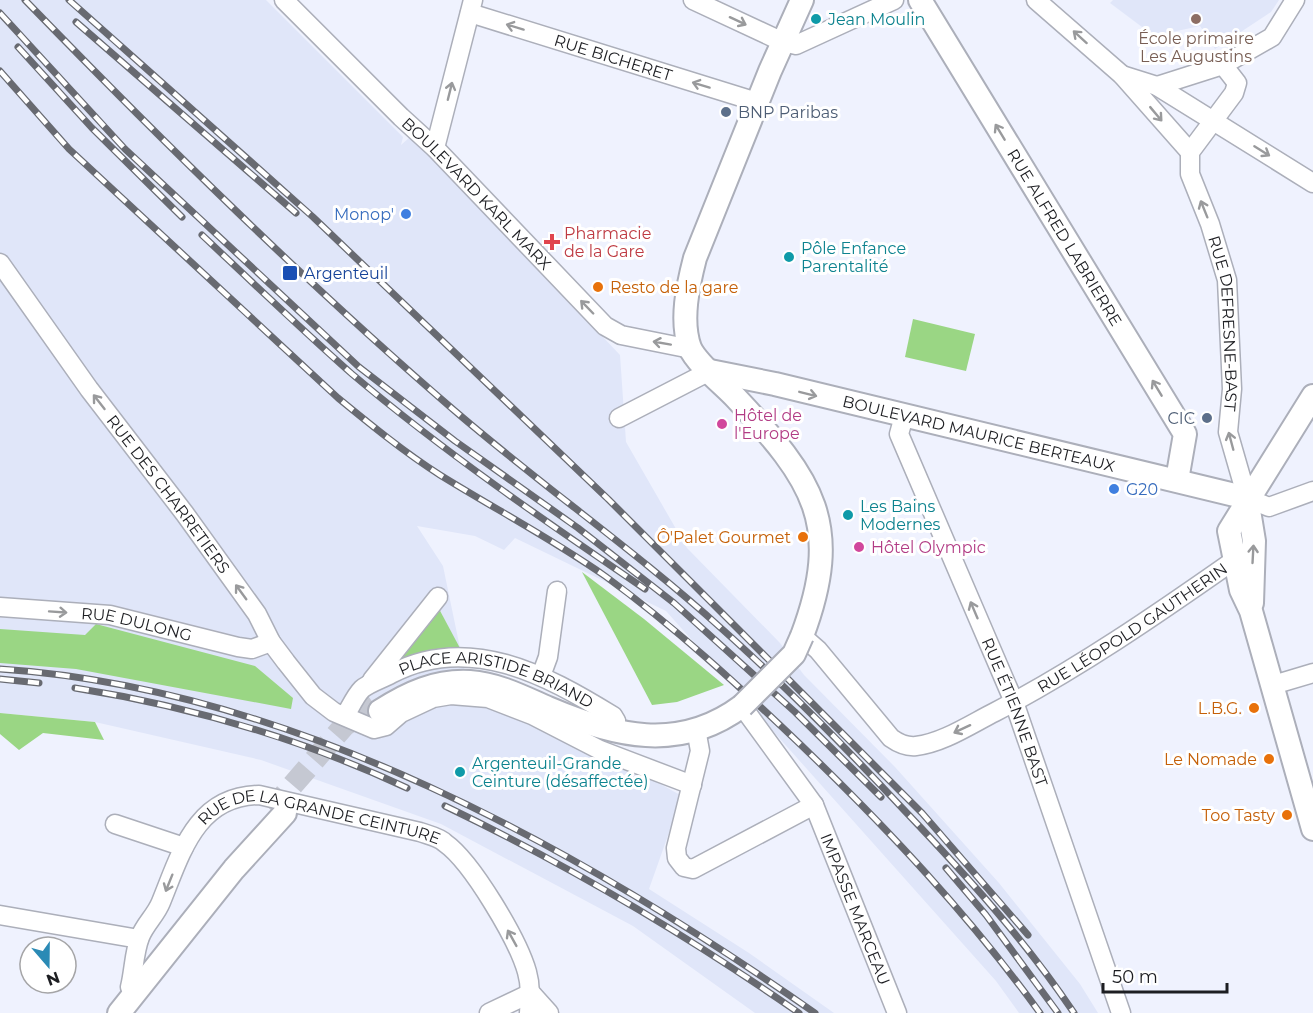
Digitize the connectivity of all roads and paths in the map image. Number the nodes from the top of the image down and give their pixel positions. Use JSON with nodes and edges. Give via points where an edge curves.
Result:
{"nodes":[{"id":1,"x":284,"y":0,"type":"edge"},
{"id":2,"x":693,"y":0,"type":"edge"},
{"id":3,"x":802,"y":0,"type":"edge"},
{"id":4,"x":894,"y":0,"type":"edge"},
{"id":5,"x":920,"y":0,"type":"edge"},
{"id":6,"x":1036,"y":0,"type":"edge"},
{"id":7,"x":1295,"y":0,"type":"edge"},
{"id":8,"x":472,"y":7,"type":"edge"},
{"id":9,"x":783,"y":42,"type":"junction"},
{"id":10,"x":1222,"y":65,"type":"junction"},
{"id":11,"x":1122,"y":75,"type":"junction"},
{"id":12,"x":1157,"y":86,"type":"junction"},
{"id":13,"x":757,"y":102,"type":"junction"},
{"id":14,"x":1213,"y":120,"type":"junction"},
{"id":15,"x":435,"y":148,"type":"junction"},
{"id":16,"x":1190,"y":152,"type":"junction"},
{"id":17,"x":1313,"y":183,"type":"edge"},
{"id":18,"x":0,"y":263,"type":"edge"},
{"id":19,"x":691,"y":349,"type":"junction"},
{"id":20,"x":710,"y":371,"type":"junction"},
{"id":21,"x":775,"y":384,"type":"junction"},
{"id":22,"x":1313,"y":396,"type":"edge"},
{"id":23,"x":749,"y":412,"type":"junction"},
{"id":24,"x":904,"y":416,"type":"junction"},
{"id":25,"x":619,"y":418,"type":"dead end"},
{"id":26,"x":1177,"y":480,"type":"junction"},
{"id":27,"x":1313,"y":491,"type":"edge"},
{"id":28,"x":1247,"y":498,"type":"junction"},
{"id":29,"x":1233,"y":561,"type":"junction"},
{"id":30,"x":557,"y":591,"type":"dead end"},
{"id":31,"x":438,"y":597,"type":"dead end"},
{"id":32,"x":0,"y":607,"type":"edge"},
{"id":33,"x":1251,"y":610,"type":"junction"},
{"id":34,"x":802,"y":636,"type":"junction"},
{"id":35,"x":271,"y":642,"type":"junction"},
{"id":36,"x":1313,"y":673,"type":"edge"},
{"id":37,"x":541,"y":676,"type":"junction"},
{"id":38,"x":1273,"y":685,"type":"junction"},
{"id":39,"x":374,"y":700,"type":"junction"},
{"id":40,"x":1014,"y":702,"type":"junction"},
{"id":41,"x":742,"y":706,"type":"junction"},
{"id":42,"x":345,"y":716,"type":"junction"},
{"id":43,"x":614,"y":726,"type":"junction"},
{"id":44,"x":696,"y":729,"type":"junction"},
{"id":45,"x":649,"y":735,"type":"junction"},
{"id":46,"x":692,"y":785,"type":"junction"},
{"id":47,"x":814,"y":804,"type":"junction"},
{"id":48,"x":115,"y":824,"type":"dead end"},
{"id":49,"x":1313,"y":829,"type":"edge"},
{"id":50,"x":184,"y":847,"type":"junction"},
{"id":51,"x":0,"y":915,"type":"edge"},
{"id":52,"x":139,"y":939,"type":"junction"},
{"id":53,"x":130,"y":987,"type":"junction"},
{"id":54,"x":531,"y":993,"type":"junction"},
{"id":55,"x":116,"y":1013,"type":"edge"},
{"id":56,"x":489,"y":1013,"type":"edge"},
{"id":57,"x":529,"y":1013,"type":"edge"},
{"id":58,"x":549,"y":1013,"type":"edge"},
{"id":59,"x":897,"y":1013,"type":"edge"},
{"id":60,"x":1121,"y":1013,"type":"edge"}],
"edges":[{"from":1,"to":15,"type":"street","name":"BOULEVARD KARL MARX"},
{"from":2,"to":9,"type":"street","one_way":true},
{"from":3,"to":9,"type":"main road"},
{"from":4,"to":9,"type":"street","via":[[801,44]]},
{"from":26,"to":5,"type":"main road","name":"RUE ALFRED LABRIERRE","one_way":true,"via":[[1185,434]]},
{"from":11,"to":6,"type":"street","one_way":true},
{"from":7,"to":10,"type":"street","via":[[1272,37]]},
{"from":13,"to":8,"type":"street","name":"RUE BICHERET","one_way":true},
{"from":15,"to":8,"type":"street","one_way":true},
{"from":9,"to":13,"type":"main road"},
{"from":10,"to":12,"type":"street"},
{"from":10,"to":14,"type":"street","via":[[1237,83]]},
{"from":11,"to":12,"type":"street"},
{"from":11,"to":16,"type":"street","one_way":true},
{"from":12,"to":14,"type":"street"},
{"from":13,"to":19,"type":"main road","via":[[695,258],[687,312]]},
{"from":14,"to":16,"type":"street"},
{"from":14,"to":17,"type":"street","one_way":true},
{"from":19,"to":15,"type":"street","name":"BOULEVARD KARL MARX","one_way":true,"via":[[621,335],[605,326]]},
{"from":28,"to":16,"type":"street","name":"RUE DEFRESNE-BAST","one_way":true,"via":[[1228,432],[1232,389],[1227,280],[1190,174]]},
{"from":35,"to":18,"type":"street","name":"RUE DES CHARRETIERS","one_way":true,"via":[[257,614]]},
{"from":19,"to":20,"type":"main road"},
{"from":20,"to":21,"type":"main road","name":"BOULEVARD MAURICE BERTEAUX"},
{"from":20,"to":23,"type":"main road"},
{"from":20,"to":25,"type":"street"},
{"from":21,"to":23,"type":"main road","via":[[762,392]]},
{"from":21,"to":24,"type":"main road","name":"BOULEVARD MAURICE BERTEAUX","one_way":true},
{"from":22,"to":28,"type":"main road"},
{"from":23,"to":34,"type":"main road","via":[[800,474],[819,518],[820,578]]},
{"from":24,"to":26,"type":"main road","name":"BOULEVARD MAURICE BERTEAUX"},
{"from":40,"to":24,"type":"street","name":"RUE ÉTIENNE BAST","one_way":true,"via":[[899,434]]},
{"from":26,"to":28,"type":"main road","name":"BOULEVARD MAURICE BERTEAUX"},
{"from":27,"to":28,"type":"street","via":[[1269,507]]},
{"from":28,"to":29,"type":"main road","via":[[1229,531]]},
{"from":33,"to":28,"type":"main road","one_way":true,"via":[[1254,542]]},
{"from":29,"to":33,"type":"main road"},
{"from":29,"to":40,"type":"street","name":"RUE LÉOPOLD GAUTHERIN","via":[[1129,635]]},
{"from":30,"to":37,"type":"street","via":[[548,657]]},
{"from":31,"to":39,"type":"street","name":"PLACE ARISTIDE BRIAND"},
{"from":32,"to":35,"type":"street","name":"RUE DULONG","one_way":true,"via":[[110,615],[252,649]]},
{"from":33,"to":38,"type":"main road"},
{"from":40,"to":34,"type":"street","name":"RUE LÉOPOLD GAUTHERIN","one_way":true,"via":[[959,730],[907,746],[891,738]]},
{"from":34,"to":41,"type":"main road","bridge":true,"via":[[794,654]]},
{"from":35,"to":42,"type":"street","name":"RUE DES CHARRETIERS","via":[[313,696]]},
{"from":36,"to":38,"type":"street"},
{"from":37,"to":39,"type":"street","name":"PLACE ARISTIDE BRIAND","via":[[453,655],[404,668]]},
{"from":37,"to":43,"type":"street","name":"PLACE ARISTIDE BRIAND","via":[[613,716]]},
{"from":38,"to":49,"type":"main road"},
{"from":39,"to":42,"type":"street","name":"PLACE ARISTIDE BRIAND","via":[[362,689]]},
{"from":39,"to":43,"type":"main road","via":[[428,678],[460,673],[525,689]]},
{"from":39,"to":45,"type":"main road","via":[[450,682],[470,682],[501,688],[603,729]]},
{"from":40,"to":60,"type":"street","name":"RUE ÉTIENNE BAST"},
{"from":41,"to":44,"type":"main road","via":[[720,721]]},
{"from":41,"to":47,"type":"street","name":"IMPASSE MARCEAU"},
{"from":42,"to":46,"type":"street","name":"PLACE ARISTIDE BRIAND","via":[[380,728],[418,704],[451,695],[488,698],[600,750]]},
{"from":43,"to":45,"type":"main road"},
{"from":44,"to":45,"type":"main road"},
{"from":44,"to":46,"type":"street","via":[[700,751]]},
{"from":46,"to":47,"type":"street","via":[[676,848],[684,867],[693,869]]},
{"from":47,"to":59,"type":"street","name":"IMPASSE MARCEAU"},
{"from":48,"to":50,"type":"street"},
{"from":50,"to":52,"type":"street","name":"RUE DE LA GRANDE CEINTURE","one_way":true,"via":[[159,907]]},
{"from":54,"to":50,"type":"street","name":"RUE DE LA GRANDE CEINTURE","one_way":true,"via":[[520,954],[501,918],[466,865],[445,842],[420,832],[259,795],[244,795],[218,805],[193,830]]},
{"from":51,"to":52,"type":"street"},
{"from":52,"to":53,"type":"street","name":"RUE DE LA GRANDE CEINTURE"},
{"from":53,"to":55,"type":"main road","name":"RUE DE LA GRANDE CEINTURE"},
{"from":53,"to":55,"type":"main road","name":"RUE DE LA GRANDE CEINTURE","via":[[278,811]]},
{"from":54,"to":56,"type":"street"},
{"from":54,"to":57,"type":"street"},
{"from":54,"to":58,"type":"street"}]}
